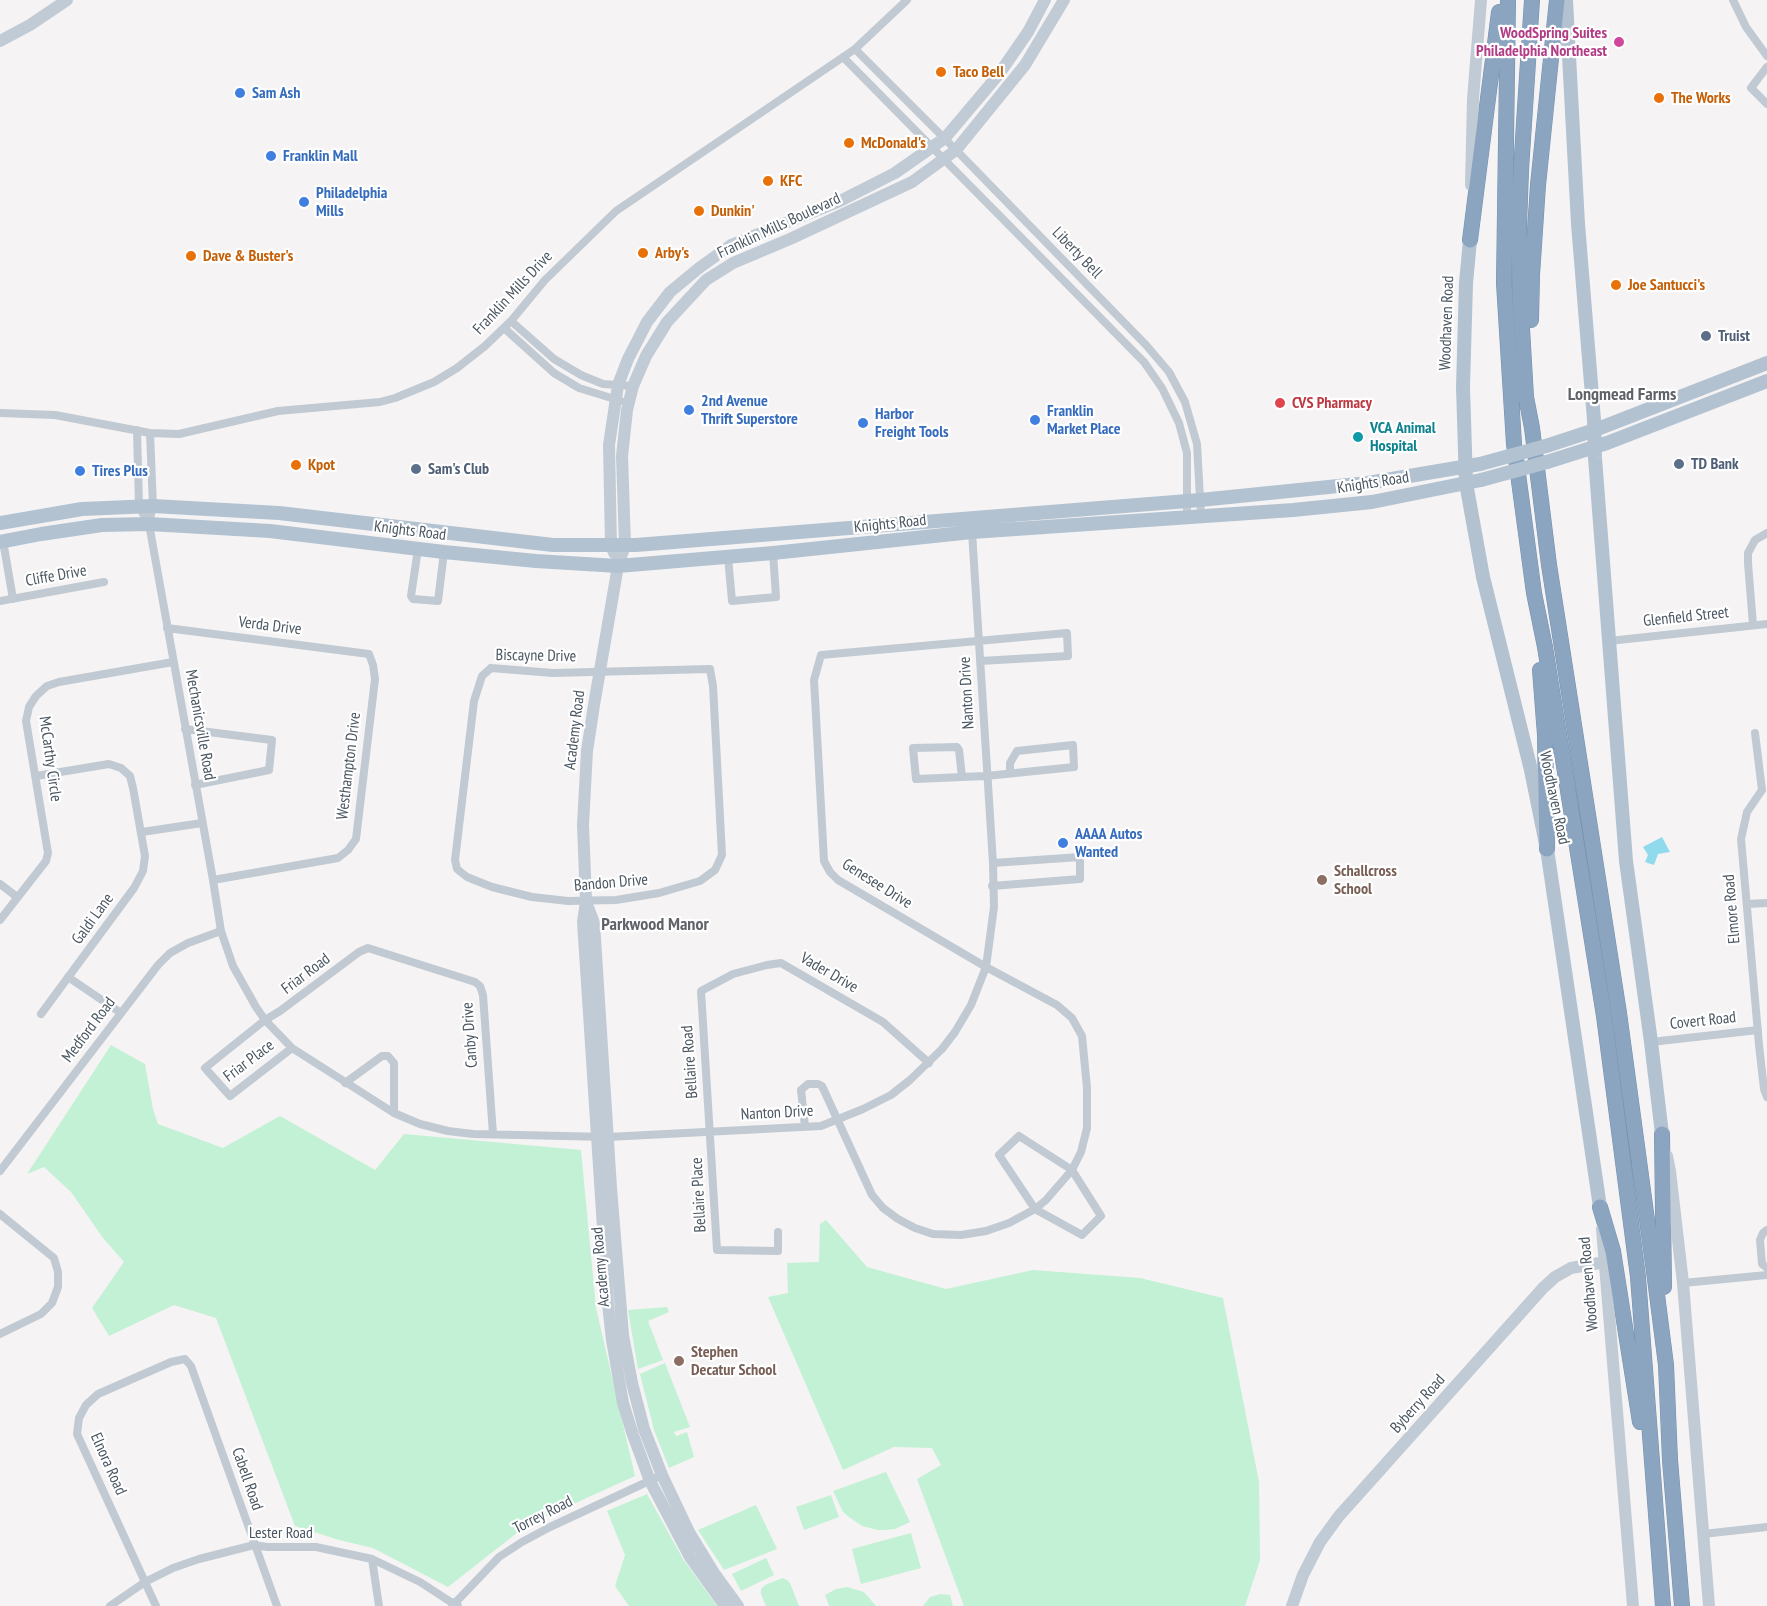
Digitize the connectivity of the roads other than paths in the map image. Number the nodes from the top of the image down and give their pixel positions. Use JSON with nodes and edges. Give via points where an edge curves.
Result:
{"nodes":[{"id":1,"x":67,"y":0,"type":"edge"},
{"id":2,"x":907,"y":0,"type":"edge"},
{"id":3,"x":1045,"y":0,"type":"edge"},
{"id":4,"x":1064,"y":0,"type":"edge"},
{"id":5,"x":1480,"y":0,"type":"edge"},
{"id":6,"x":1500,"y":0,"type":"edge"},
{"id":7,"x":1508,"y":0,"type":"edge"},
{"id":8,"x":1532,"y":0,"type":"edge"},
{"id":9,"x":1557,"y":0,"type":"edge"},
{"id":10,"x":1566,"y":0,"type":"edge"},
{"id":11,"x":1733,"y":0,"type":"edge"},
{"id":12,"x":0,"y":41,"type":"edge"},
{"id":13,"x":855,"y":49,"type":"junction"},
{"id":14,"x":1767,"y":56,"type":"edge"},
{"id":15,"x":843,"y":57,"type":"junction"},
{"id":16,"x":1767,"y":67,"type":"edge"},
{"id":17,"x":1767,"y":105,"type":"edge"},
{"id":18,"x":945,"y":138,"type":"junction"},
{"id":19,"x":933,"y":147,"type":"junction"},
{"id":20,"x":956,"y":150,"type":"junction"},
{"id":21,"x":944,"y":159,"type":"junction"},
{"id":22,"x":1470,"y":240,"type":"junction"},
{"id":23,"x":512,"y":321,"type":"junction"},
{"id":24,"x":504,"y":328,"type":"junction"},
{"id":25,"x":1767,"y":363,"type":"edge"},
{"id":26,"x":1767,"y":381,"type":"edge"},
{"id":27,"x":618,"y":385,"type":"junction"},
{"id":28,"x":633,"y":386,"type":"junction"},
{"id":29,"x":1672,"y":399,"type":"junction"},
{"id":30,"x":616,"y":400,"type":"junction"},
{"id":31,"x":629,"y":402,"type":"junction"},
{"id":32,"x":0,"y":413,"type":"edge"},
{"id":33,"x":1678,"y":415,"type":"junction"},
{"id":34,"x":1532,"y":428,"type":"junction"},
{"id":35,"x":136,"y":430,"type":"junction"},
{"id":36,"x":1595,"y":430,"type":"junction"},
{"id":37,"x":150,"y":433,"type":"junction"},
{"id":38,"x":1595,"y":447,"type":"junction"},
{"id":39,"x":1465,"y":466,"type":"junction"},
{"id":40,"x":1466,"y":483,"type":"junction"},
{"id":41,"x":1193,"y":500,"type":"junction"},
{"id":42,"x":146,"y":506,"type":"junction"},
{"id":43,"x":1194,"y":517,"type":"junction"},
{"id":44,"x":0,"y":523,"type":"edge"},
{"id":45,"x":149,"y":524,"type":"junction"},
{"id":46,"x":420,"y":529,"type":"junction"},
{"id":47,"x":972,"y":532,"type":"junction"},
{"id":48,"x":1767,"y":533,"type":"edge"},
{"id":49,"x":2,"y":541,"type":"edge"},
{"id":50,"x":611,"y":545,"type":"junction"},
{"id":51,"x":625,"y":545,"type":"junction"},
{"id":52,"x":418,"y":549,"type":"junction"},
{"id":53,"x":444,"y":552,"type":"junction"},
{"id":54,"x":773,"y":553,"type":"junction"},
{"id":55,"x":728,"y":557,"type":"junction"},
{"id":56,"x":618,"y":566,"type":"junction"},
{"id":57,"x":104,"y":582,"type":"dead end"},
{"id":58,"x":1534,"y":593,"type":"junction"},
{"id":59,"x":13,"y":598,"type":"junction"},
{"id":60,"x":0,"y":602,"type":"edge"},
{"id":61,"x":1767,"y":624,"type":"edge"},
{"id":62,"x":1753,"y":625,"type":"junction"},
{"id":63,"x":167,"y":628,"type":"junction"},
{"id":64,"x":1609,"y":641,"type":"junction"},
{"id":65,"x":978,"y":642,"type":"junction"},
{"id":66,"x":369,"y":654,"type":"joint"},
{"id":67,"x":980,"y":661,"type":"junction"},
{"id":68,"x":173,"y":662,"type":"junction"},
{"id":69,"x":711,"y":670,"type":"joint"},
{"id":70,"x":600,"y":672,"type":"junction"},
{"id":71,"x":186,"y":729,"type":"junction"},
{"id":72,"x":1755,"y":733,"type":"dead end"},
{"id":73,"x":1010,"y":773,"type":"junction"},
{"id":74,"x":36,"y":776,"type":"junction"},
{"id":75,"x":986,"y":776,"type":"junction"},
{"id":76,"x":962,"y":777,"type":"junction"},
{"id":77,"x":195,"y":785,"type":"junction"},
{"id":78,"x":1764,"y":788,"type":"edge"},
{"id":79,"x":202,"y":823,"type":"junction"},
{"id":80,"x":142,"y":832,"type":"junction"},
{"id":81,"x":1547,"y":849,"type":"junction"},
{"id":82,"x":993,"y":863,"type":"junction"},
{"id":83,"x":456,"y":864,"type":"joint"},
{"id":84,"x":213,"y":880,"type":"junction"},
{"id":85,"x":0,"y":884,"type":"edge"},
{"id":86,"x":992,"y":886,"type":"junction"},
{"id":87,"x":18,"y":897,"type":"junction"},
{"id":88,"x":586,"y":901,"type":"junction"},
{"id":89,"x":1767,"y":903,"type":"edge"},
{"id":90,"x":1747,"y":904,"type":"junction"},
{"id":91,"x":0,"y":920,"type":"edge"},
{"id":92,"x":221,"y":931,"type":"junction"},
{"id":93,"x":363,"y":951,"type":"joint"},
{"id":94,"x":986,"y":967,"type":"junction"},
{"id":95,"x":68,"y":977,"type":"junction"},
{"id":96,"x":701,"y":991,"type":"joint"},
{"id":97,"x":120,"y":1013,"type":"junction"},
{"id":98,"x":41,"y":1014,"type":"dead end"},
{"id":99,"x":1767,"y":1015,"type":"edge"},
{"id":100,"x":1757,"y":1016,"type":"junction"},
{"id":101,"x":266,"y":1020,"type":"junction"},
{"id":102,"x":1758,"y":1030,"type":"junction"},
{"id":103,"x":1651,"y":1042,"type":"junction"},
{"id":104,"x":1763,"y":1045,"type":"edge"},
{"id":105,"x":292,"y":1048,"type":"junction"},
{"id":106,"x":929,"y":1063,"type":"junction"},
{"id":107,"x":345,"y":1083,"type":"junction"},
{"id":108,"x":1767,"y":1097,"type":"edge"},
{"id":109,"x":394,"y":1113,"type":"junction"},
{"id":110,"x":836,"y":1120,"type":"junction"},
{"id":111,"x":805,"y":1127,"type":"junction"},
{"id":112,"x":710,"y":1131,"type":"junction"},
{"id":113,"x":493,"y":1134,"type":"junction"},
{"id":114,"x":1662,"y":1134,"type":"junction"},
{"id":115,"x":602,"y":1137,"type":"junction"},
{"id":116,"x":1072,"y":1170,"type":"junction"},
{"id":117,"x":0,"y":1171,"type":"edge"},
{"id":118,"x":1600,"y":1207,"type":"junction"},
{"id":119,"x":1035,"y":1209,"type":"junction"},
{"id":120,"x":0,"y":1214,"type":"edge"},
{"id":121,"x":1767,"y":1230,"type":"edge"},
{"id":122,"x":778,"y":1232,"type":"dead end"},
{"id":123,"x":1605,"y":1262,"type":"junction"},
{"id":124,"x":1767,"y":1268,"type":"edge"},
{"id":125,"x":1767,"y":1275,"type":"edge"},
{"id":126,"x":1683,"y":1283,"type":"junction"},
{"id":127,"x":0,"y":1334,"type":"edge"},
{"id":128,"x":188,"y":1362,"type":"joint"},
{"id":129,"x":1665,"y":1365,"type":"junction"},
{"id":130,"x":662,"y":1475,"type":"junction"},
{"id":131,"x":650,"y":1480,"type":"junction"},
{"id":132,"x":1767,"y":1527,"type":"edge"},
{"id":133,"x":1703,"y":1534,"type":"junction"},
{"id":134,"x":254,"y":1545,"type":"junction"},
{"id":135,"x":372,"y":1559,"type":"junction"},
{"id":136,"x":1661,"y":1575,"type":"junction"},
{"id":137,"x":145,"y":1582,"type":"junction"},
{"id":138,"x":455,"y":1605,"type":"edge"},
{"id":139,"x":110,"y":1606,"type":"edge"},
{"id":140,"x":156,"y":1606,"type":"edge"},
{"id":141,"x":277,"y":1606,"type":"edge"},
{"id":142,"x":379,"y":1606,"type":"edge"},
{"id":143,"x":725,"y":1606,"type":"edge"},
{"id":144,"x":738,"y":1606,"type":"edge"},
{"id":145,"x":1292,"y":1606,"type":"edge"},
{"id":146,"x":1633,"y":1606,"type":"edge"},
{"id":147,"x":1663,"y":1606,"type":"edge"},
{"id":148,"x":1682,"y":1606,"type":"edge"},
{"id":149,"x":1709,"y":1606,"type":"edge"}],
"edges":[{"from":1,"to":12,"type":"main road"},
{"from":2,"to":13,"type":"street","name":"Franklin Mills Drive"},
{"from":3,"to":18,"type":"main road","name":"Franklin Mills Boulevard","via":[[999,74]]},
{"from":4,"to":20,"type":"main road","name":"Franklin Mills Boulevard","via":[[1025,65]]},
{"from":5,"to":22,"type":"main road","name":"Woodhaven Road","via":[[1473,95]]},
{"from":6,"to":22,"type":"highway"},
{"from":7,"to":58,"type":"highway","name":"Woodhaven Road","via":[[1504,283],[1514,444]]},
{"from":8,"to":34,"type":"highway","name":"Woodhaven Road","via":[[1519,226],[1526,397]]},
{"from":9,"to":34,"type":"highway","via":[[1532,275]]},
{"from":10,"to":36,"type":"main road","via":[[1578,224]]},
{"from":11,"to":14,"type":"street"},
{"from":13,"to":15,"type":"street","name":"Franklin Mills Drive"},
{"from":13,"to":18,"type":"street","name":"Liberty Bell"},
{"from":15,"to":19,"type":"street","name":"Liberty Bell"},
{"from":15,"to":23,"type":"street","name":"Franklin Mills Drive","via":[[616,211],[545,280]]},
{"from":16,"to":17,"type":"street","via":[[1750,88]]},
{"from":18,"to":19,"type":"main road","name":"Franklin Mills Boulevard"},
{"from":18,"to":20,"type":"street","name":"Liberty Bell"},
{"from":19,"to":21,"type":"street","name":"Liberty Bell"},
{"from":19,"to":27,"type":"main road","name":"Franklin Mills Boulevard","via":[[840,201],[731,245],[699,268],[670,292],[647,322]]},
{"from":20,"to":21,"type":"main road","name":"Franklin Mills Boulevard"},
{"from":20,"to":41,"type":"street","name":"Liberty Bell","via":[[1169,372],[1185,402],[1197,444]]},
{"from":21,"to":28,"type":"main road","name":"Franklin Mills Boulevard","via":[[912,182],[732,263],[706,280],[667,322]]},
{"from":21,"to":41,"type":"street","name":"Liberty Bell","via":[[1144,362],[1179,423]]},
{"from":22,"to":39,"type":"main road","name":"Woodhaven Road","via":[[1463,387]]},
{"from":23,"to":24,"type":"street","name":"Franklin Mills Drive"},
{"from":23,"to":27,"type":"street","via":[[560,363],[603,384]]},
{"from":24,"to":30,"type":"street","via":[[554,373],[579,388]]},
{"from":24,"to":37,"type":"street","name":"Franklin Mills Drive","via":[[457,368],[395,398],[361,405],[278,411],[179,434]]},
{"from":25,"to":29,"type":"main road","name":"Knights Road"},
{"from":26,"to":33,"type":"main road","name":"Knights Road"},
{"from":27,"to":28,"type":"street"},
{"from":27,"to":30,"type":"main road","name":"Franklin Mills Boulevard"},
{"from":28,"to":31,"type":"main road","name":"Franklin Mills Boulevard"},
{"from":29,"to":33,"type":"main road"},
{"from":29,"to":36,"type":"main road","name":"Knights Road"},
{"from":30,"to":31,"type":"street"},
{"from":30,"to":50,"type":"main road","name":"Franklin Mills Boulevard","via":[[609,445]]},
{"from":31,"to":51,"type":"main road","name":"Franklin Mills Boulevard","via":[[622,456]]},
{"from":32,"to":35,"type":"street","name":"Franklin Mills Drive","via":[[54,415]]},
{"from":33,"to":38,"type":"main road","name":"Knights Road"},
{"from":34,"to":129,"type":"highway","name":"Woodhaven Road","via":[[1619,1013]]},
{"from":35,"to":37,"type":"street","name":"Franklin Mills Drive"},
{"from":35,"to":42,"type":"street"},
{"from":36,"to":38,"type":"main road"},
{"from":36,"to":39,"type":"main road","name":"Knights Road","bridge":true},
{"from":37,"to":42,"type":"street"},
{"from":38,"to":40,"type":"main road","name":"Knights Road","bridge":true},
{"from":38,"to":64,"type":"main road"},
{"from":39,"to":40,"type":"main road","name":"Woodhaven Road"},
{"from":39,"to":41,"type":"main road","name":"Knights Road","via":[[1368,483]]},
{"from":40,"to":43,"type":"main road","name":"Knights Road","via":[[1372,502]]},
{"from":40,"to":81,"type":"main road","name":"Woodhaven Road","via":[[1483,577]]},
{"from":41,"to":43,"type":"street","name":"Liberty Bell"},
{"from":41,"to":43,"type":"street","name":"Liberty Bell"},
{"from":41,"to":51,"type":"main road","name":"Knights Road"},
{"from":42,"to":44,"type":"main road","name":"Knights Road","via":[[82,509]]},
{"from":42,"to":45,"type":"street"},
{"from":42,"to":46,"type":"main road","name":"Knights Road","via":[[279,513]]},
{"from":43,"to":47,"type":"main road","name":"Knights Road"},
{"from":45,"to":49,"type":"main road","name":"Knights Road","via":[[102,525]]},
{"from":45,"to":52,"type":"main road","name":"Knights Road","via":[[270,531]]},
{"from":45,"to":63,"type":"street","name":"Mechanicsville Road"},
{"from":46,"to":50,"type":"main road","name":"Knights Road","via":[[553,545]]},
{"from":46,"to":52,"type":"main road"},
{"from":47,"to":54,"type":"main road","name":"Knights Road"},
{"from":47,"to":65,"type":"street","name":"Nanton Drive"},
{"from":48,"to":62,"type":"street","via":[[1755,540],[1748,553]]},
{"from":49,"to":59,"type":"street","name":"Cliffe Drive"},
{"from":50,"to":51,"type":"main road","name":"Knights Road"},
{"from":50,"to":56,"type":"main road","name":"Academy Road"},
{"from":51,"to":56,"type":"main road","name":"Academy Road"},
{"from":52,"to":53,"type":"main road","name":"Knights Road"},
{"from":52,"to":53,"type":"street","via":[[413,599],[438,601]]},
{"from":53,"to":56,"type":"main road","name":"Knights Road"},
{"from":54,"to":55,"type":"main road","name":"Knights Road"},
{"from":54,"to":55,"type":"street","via":[[776,597],[732,601]]},
{"from":55,"to":56,"type":"main road","name":"Knights Road"},
{"from":56,"to":70,"type":"main road","name":"Academy Road"},
{"from":57,"to":59,"type":"street","name":"Cliffe Drive"},
{"from":58,"to":81,"type":"highway","via":[[1545,735]]},
{"from":58,"to":136,"type":"highway","name":"Woodhaven Road","via":[[1604,1016],[1638,1277]]},
{"from":59,"to":60,"type":"street","name":"Cliffe Drive"},
{"from":61,"to":62,"type":"street","name":"Glenfield Street"},
{"from":62,"to":64,"type":"street","name":"Glenfield Street"},
{"from":63,"to":66,"type":"street","name":"Verda Drive"},
{"from":63,"to":68,"type":"street","name":"Mechanicsville Road"},
{"from":64,"to":103,"type":"main road","via":[[1626,861]]},
{"from":65,"to":67,"type":"street","name":"Nanton Drive"},
{"from":65,"to":67,"type":"street","via":[[1067,633],[1068,656]]},
{"from":65,"to":94,"type":"street","name":"Genesee Drive","via":[[825,654],[821,655],[814,680],[824,861],[830,872]]},
{"from":66,"to":84,"type":"street","name":"Westhampton Drive","via":[[375,679],[356,839],[338,858]]},
{"from":67,"to":75,"type":"street","name":"Nanton Drive"},
{"from":68,"to":71,"type":"street","name":"Mechanicsville Road"},
{"from":68,"to":74,"type":"street","name":"McCarthy Circle","via":[[47,686],[28,707],[26,721]]},
{"from":69,"to":70,"type":"street","name":"Biscayne Drive"},
{"from":69,"to":88,"type":"street","name":"Bandon Drive","via":[[722,855],[715,870],[700,881],[659,893]]},
{"from":70,"to":83,"type":"street","name":"Biscayne Drive","via":[[490,668],[482,676],[472,717]]},
{"from":70,"to":88,"type":"main road","name":"Academy Road","via":[[584,791]]},
{"from":71,"to":77,"type":"street","name":"Mechanicsville Road"},
{"from":71,"to":77,"type":"street","via":[[272,740],[269,770]]},
{"from":72,"to":78,"type":"street"},
{"from":73,"to":73,"type":"street","via":[[1017,752],[1073,746],[1074,767]]},
{"from":73,"to":75,"type":"street"},
{"from":74,"to":80,"type":"street","name":"Galdi Lane","via":[[109,764],[121,768],[130,776]]},
{"from":74,"to":87,"type":"street","name":"McCarthy Circle","via":[[48,853]]},
{"from":75,"to":76,"type":"street"},
{"from":75,"to":82,"type":"street","name":"Nanton Drive"},
{"from":76,"to":76,"type":"street","via":[[916,779],[913,748],[957,747]]},
{"from":77,"to":79,"type":"street","name":"Mechanicsville Road"},
{"from":78,"to":90,"type":"street","name":"Elmore Road","via":[[1747,812],[1741,839]]},
{"from":79,"to":80,"type":"street"},
{"from":79,"to":84,"type":"street","name":"Mechanicsville Road"},
{"from":80,"to":95,"type":"street","name":"Galdi Lane","via":[[143,870],[134,888]]},
{"from":81,"to":118,"type":"main road","name":"Woodhaven Road"},
{"from":82,"to":86,"type":"street","name":"Nanton Drive"},
{"from":82,"to":86,"type":"street","via":[[1080,857],[1080,879]]},
{"from":83,"to":88,"type":"street","name":"Bandon Drive","via":[[467,877],[492,887],[531,897]]},
{"from":84,"to":92,"type":"street","name":"Mechanicsville Road"},
{"from":85,"to":87,"type":"street"},
{"from":86,"to":94,"type":"street","name":"Nanton Drive","via":[[994,907]]},
{"from":87,"to":91,"type":"street","name":"McCarthy Circle"},
{"from":88,"to":115,"type":"main road","name":"Academy Road","via":[[583,922]]},
{"from":89,"to":90,"type":"street"},
{"from":90,"to":100,"type":"street","name":"Elmore Road"},
{"from":92,"to":97,"type":"street","name":"Medford Road","via":[[170,953]]},
{"from":92,"to":101,"type":"street","name":"Nanton Drive","via":[[244,988]]},
{"from":93,"to":101,"type":"street","name":"Friar Road"},
{"from":93,"to":113,"type":"street","name":"Canby Drive","via":[[368,948],[480,986]]},
{"from":94,"to":106,"type":"street","name":"Nanton Drive","via":[[955,1032]]},
{"from":94,"to":116,"type":"street","name":"Genesee Drive","via":[[1057,1005],[1082,1036],[1088,1128]]},
{"from":95,"to":97,"type":"street"},
{"from":95,"to":98,"type":"street","name":"Galdi Lane"},
{"from":96,"to":106,"type":"street","name":"Vader Drive","via":[[733,974],[781,963],[883,1022]]},
{"from":96,"to":112,"type":"street","name":"Bellaire Road"},
{"from":97,"to":117,"type":"street","name":"Medford Road"},
{"from":99,"to":100,"type":"street","name":"Covert Road"},
{"from":100,"to":102,"type":"street","name":"Elmore Road"},
{"from":101,"to":105,"type":"street","name":"Nanton Drive"},
{"from":101,"to":105,"type":"street","name":"Friar Place","via":[[205,1068],[230,1096]]},
{"from":102,"to":103,"type":"street","name":"Covert Road"},
{"from":102,"to":104,"type":"street","name":"Elmore Road"},
{"from":103,"to":114,"type":"main road"},
{"from":104,"to":108,"type":"street","name":"Elmore Road"},
{"from":105,"to":107,"type":"street","name":"Nanton Drive"},
{"from":106,"to":110,"type":"street","name":"Nanton Drive","via":[[891,1095]]},
{"from":107,"to":109,"type":"street","name":"Nanton Drive"},
{"from":107,"to":109,"type":"street","via":[[382,1056],[388,1056],[394,1063]]},
{"from":109,"to":113,"type":"street","name":"Nanton Drive","via":[[448,1131]]},
{"from":110,"to":111,"type":"street","name":"Nanton Drive"},
{"from":110,"to":111,"type":"street","via":[[822,1086],[808,1084],[801,1090]]},
{"from":110,"to":119,"type":"street","via":[[872,1195],[883,1208],[915,1228],[969,1234],[1009,1223]]},
{"from":111,"to":112,"type":"street","name":"Nanton Drive"},
{"from":112,"to":115,"type":"street","name":"Nanton Drive"},
{"from":112,"to":122,"type":"street","name":"Bellaire Place","via":[[717,1251],[778,1251]]},
{"from":113,"to":115,"type":"street","name":"Nanton Drive"},
{"from":114,"to":126,"type":"main road"},
{"from":114,"to":129,"type":"highway"},
{"from":115,"to":130,"type":"main road","name":"Academy Road","via":[[623,1335],[644,1429]]},
{"from":115,"to":131,"type":"main road","name":"Academy Road","via":[[612,1340],[623,1402]]},
{"from":116,"to":119,"type":"street"},
{"from":116,"to":119,"type":"street","via":[[1101,1216],[1082,1235]]},
{"from":116,"to":119,"type":"street","via":[[1019,1136],[999,1155]]},
{"from":118,"to":123,"type":"main road","name":"Woodhaven Road"},
{"from":118,"to":136,"type":"highway","via":[[1622,1300]]},
{"from":120,"to":127,"type":"street","via":[[54,1258],[58,1272],[52,1303],[41,1314]]},
{"from":121,"to":124,"type":"street","via":[[1760,1240],[1762,1264]]},
{"from":123,"to":145,"type":"main road","name":"Byberry Road","via":[[1571,1268],[1543,1288],[1339,1516],[1320,1542]]},
{"from":123,"to":146,"type":"main road","name":"Woodhaven Road"},
{"from":125,"to":126,"type":"street"},
{"from":126,"to":133,"type":"main road"},
{"from":128,"to":134,"type":"street","name":"Cabell Road"},
{"from":128,"to":137,"type":"street","name":"Elnora Road","via":[[171,1362],[98,1394],[79,1418],[77,1434]]},
{"from":129,"to":148,"type":"highway","name":"Woodhaven Road"},
{"from":130,"to":131,"type":"street","name":"Torrey Road"},
{"from":130,"to":144,"type":"main road","name":"Academy Road","via":[[689,1532]]},
{"from":131,"to":138,"type":"street","name":"Torrey Road","via":[[522,1542],[500,1557]]},
{"from":131,"to":143,"type":"main road","name":"Academy Road","via":[[690,1557]]},
{"from":132,"to":133,"type":"street"},
{"from":133,"to":149,"type":"main road"},
{"from":134,"to":135,"type":"street","name":"Lester Road","via":[[316,1547]]},
{"from":134,"to":137,"type":"street","name":"Lester Road","via":[[199,1559]]},
{"from":134,"to":141,"type":"street","name":"Cabell Road"},
{"from":135,"to":138,"type":"street","name":"Lester Road","via":[[420,1582]]},
{"from":135,"to":142,"type":"street"},
{"from":136,"to":147,"type":"highway","name":"Woodhaven Road"},
{"from":137,"to":139,"type":"street","name":"Lester Road"},
{"from":137,"to":140,"type":"street","name":"Elnora Road"}]}
